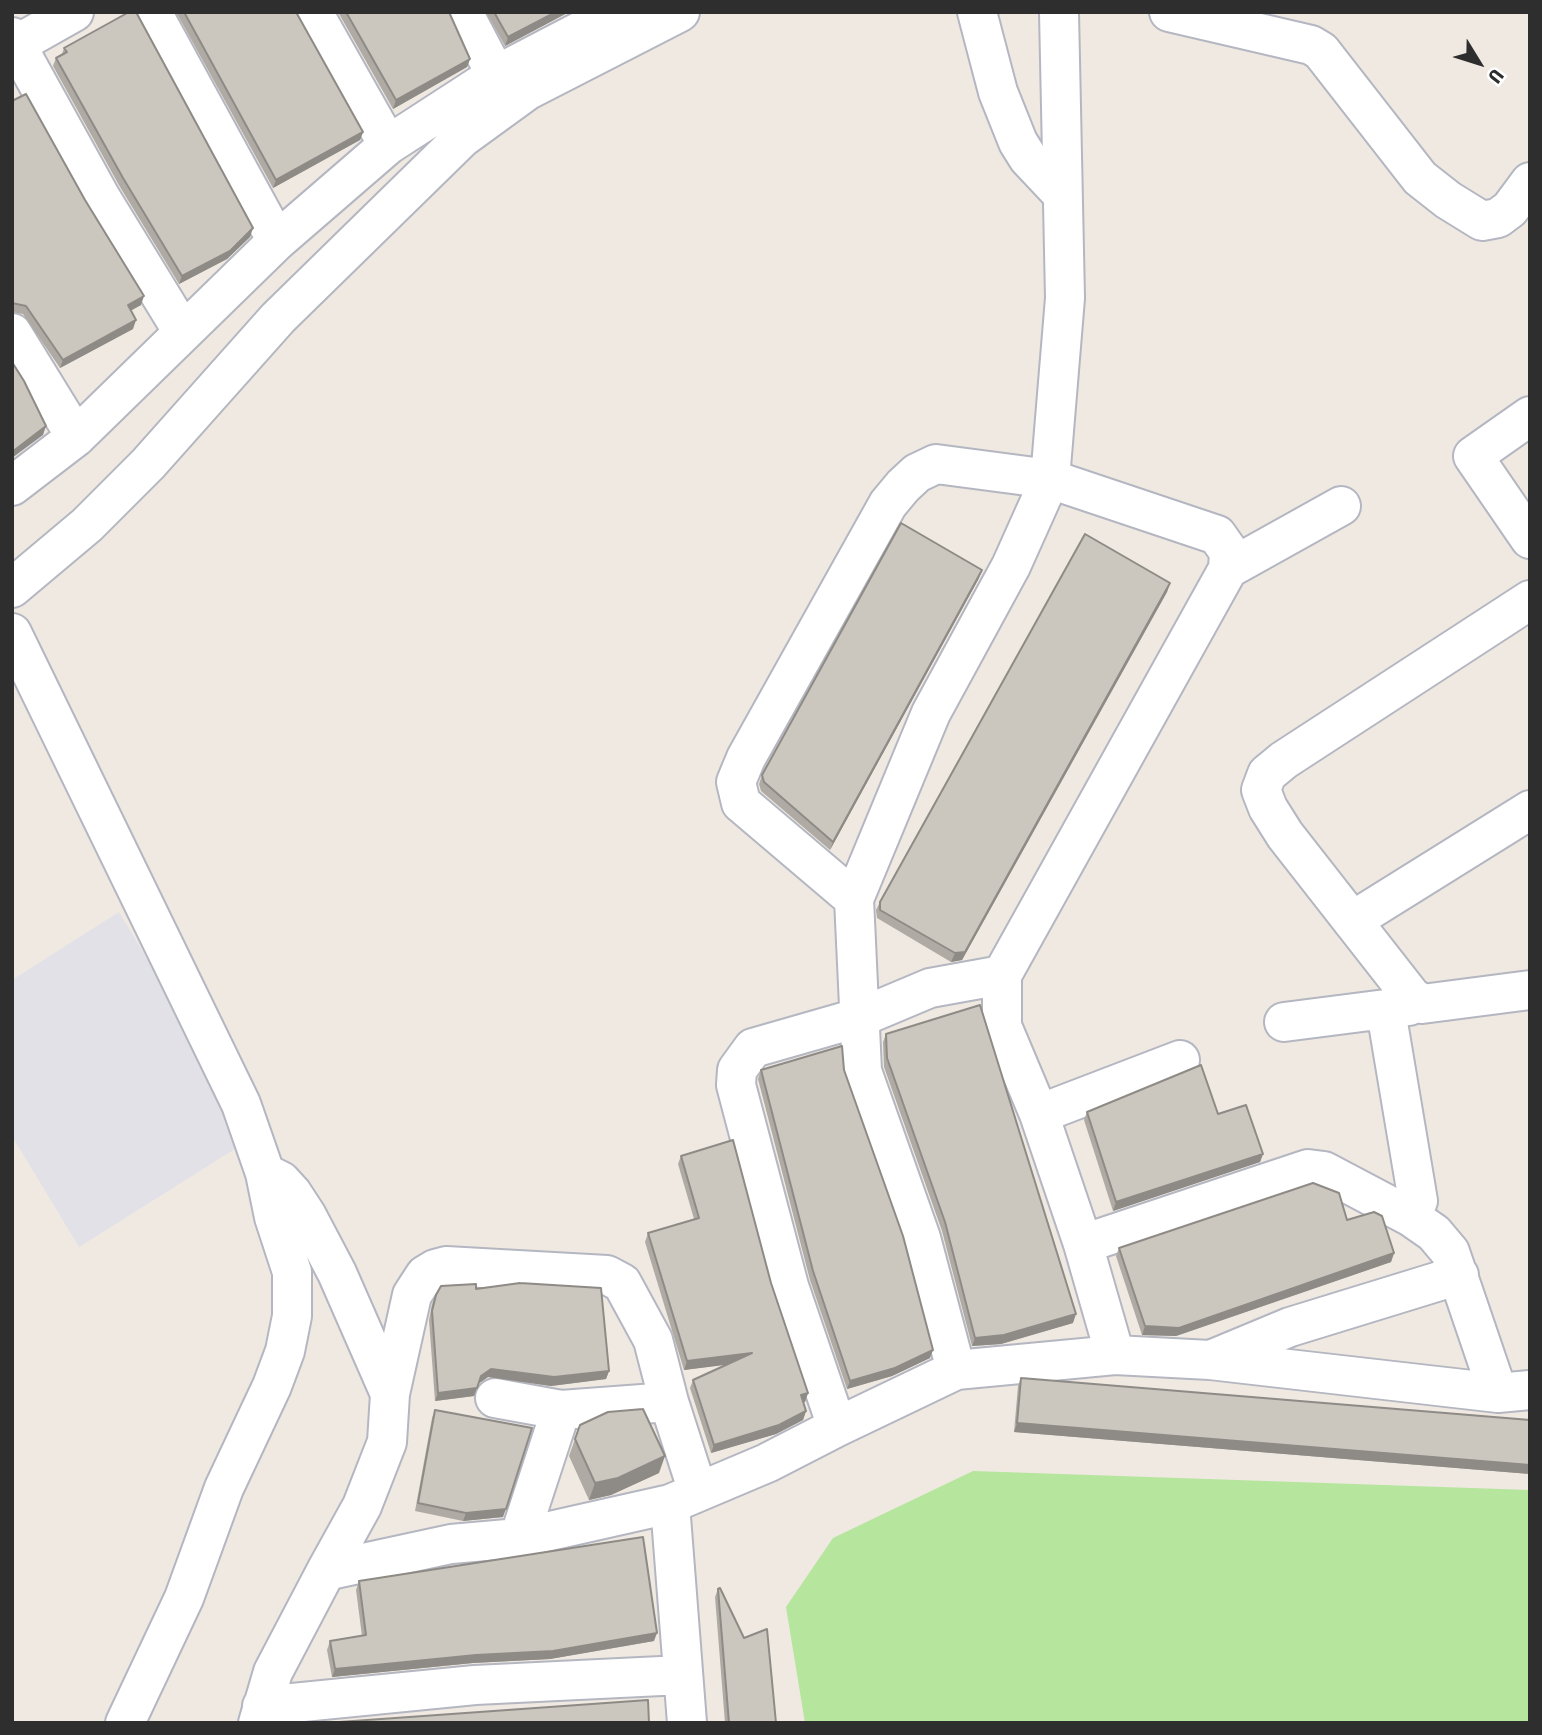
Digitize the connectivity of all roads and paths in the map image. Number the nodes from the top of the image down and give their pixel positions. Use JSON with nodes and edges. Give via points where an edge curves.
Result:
{"nodes":[{"id":1,"x":74,"y":12,"type":"edge"},
{"id":2,"x":152,"y":12,"type":"edge"},
{"id":3,"x":313,"y":12,"type":"edge"},
{"id":4,"x":463,"y":12,"type":"edge"},
{"id":5,"x":617,"y":12,"type":"edge"},
{"id":6,"x":680,"y":12,"type":"edge"},
{"id":7,"x":977,"y":12,"type":"edge"},
{"id":8,"x":1059,"y":12,"type":"edge"},
{"id":9,"x":1169,"y":12,"type":"edge"},
{"id":10,"x":14,"y":43,"type":"edge"},
{"id":11,"x":496,"y":75,"type":"junction"},
{"id":12,"x":388,"y":145,"type":"junction"},
{"id":13,"x":1530,"y":181,"type":"edge"},
{"id":14,"x":1060,"y":192,"type":"junction"},
{"id":15,"x":277,"y":241,"type":"junction"},
{"id":16,"x":183,"y":332,"type":"junction"},
{"id":17,"x":12,"y":334,"type":"edge"},
{"id":18,"x":1530,"y":416,"type":"edge"},
{"id":19,"x":76,"y":437,"type":"junction"},
{"id":20,"x":1050,"y":479,"type":"junction"},
{"id":21,"x":12,"y":486,"type":"edge"},
{"id":22,"x":1341,"y":506,"type":"dead end"},
{"id":23,"x":1530,"y":539,"type":"edge"},
{"id":24,"x":1228,"y":569,"type":"junction"},
{"id":25,"x":12,"y":588,"type":"edge"},
{"id":26,"x":1530,"y":600,"type":"edge"},
{"id":27,"x":12,"y":633,"type":"edge"},
{"id":28,"x":1530,"y":810,"type":"edge"},
{"id":29,"x":854,"y":899,"type":"junction"},
{"id":30,"x":1352,"y":921,"type":"junction"},
{"id":31,"x":1002,"y":975,"type":"junction"},
{"id":32,"x":1530,"y":990,"type":"edge"},
{"id":33,"x":1404,"y":1008,"type":"junction"},
{"id":34,"x":861,"y":1017,"type":"junction"},
{"id":35,"x":1284,"y":1022,"type":"dead end"},
{"id":36,"x":1180,"y":1060,"type":"dead end"},
{"id":37,"x":1039,"y":1114,"type":"junction"},
{"id":38,"x":265,"y":1173,"type":"junction"},
{"id":39,"x":1418,"y":1201,"type":"dead end"},
{"id":40,"x":1083,"y":1244,"type":"junction"},
{"id":41,"x":1459,"y":1275,"type":"junction"},
{"id":42,"x":1115,"y":1355,"type":"junction"},
{"id":43,"x":1210,"y":1360,"type":"junction"},
{"id":44,"x":957,"y":1370,"type":"junction"},
{"id":45,"x":1514,"y":1391,"type":"edge"},
{"id":46,"x":390,"y":1394,"type":"junction"},
{"id":47,"x":495,"y":1398,"type":"dead end"},
{"id":48,"x":669,"y":1402,"type":"junction"},
{"id":49,"x":561,"y":1410,"type":"junction"},
{"id":50,"x":836,"y":1427,"type":"junction"},
{"id":51,"x":684,"y":1498,"type":"junction"},
{"id":52,"x":519,"y":1538,"type":"junction"},
{"id":53,"x":326,"y":1571,"type":"junction"},
{"id":54,"x":682,"y":1675,"type":"junction"},
{"id":55,"x":260,"y":1714,"type":"edge"},
{"id":56,"x":125,"y":1723,"type":"edge"},
{"id":57,"x":687,"y":1723,"type":"edge"}],
"edges":[{"from":1,"to":10,"type":"street"},
{"from":2,"to":15,"type":"street"},
{"from":3,"to":12,"type":"street"},
{"from":4,"to":11,"type":"street"},
{"from":5,"to":11,"type":"street"},
{"from":6,"to":25,"type":"street","via":[[528,90],[462,138],[278,318],[148,464],[87,525]]},
{"from":7,"to":14,"type":"street","via":[[998,92],[1018,142]]},
{"from":8,"to":14,"type":"street"},
{"from":9,"to":13,"type":"street","via":[[1321,51],[1420,178],[1482,221],[1498,218],[1510,209]]},
{"from":10,"to":16,"type":"street"},
{"from":11,"to":12,"type":"street"},
{"from":12,"to":15,"type":"street"},
{"from":14,"to":20,"type":"street","via":[[1065,298]]},
{"from":15,"to":16,"type":"street"},
{"from":16,"to":19,"type":"street"},
{"from":17,"to":19,"type":"street"},
{"from":18,"to":23,"type":"street","via":[[1473,456]]},
{"from":19,"to":21,"type":"street"},
{"from":20,"to":24,"type":"street","via":[[1217,535],[1229,552]]},
{"from":20,"to":29,"type":"street","via":[[1012,566],[931,713]]},
{"from":20,"to":29,"type":"street","via":[[936,464],[902,486],[746,758],[736,782],[741,803]]},
{"from":22,"to":24,"type":"street"},
{"from":24,"to":31,"type":"street"},
{"from":26,"to":30,"type":"street","via":[[1268,774],[1261,790],[1268,808]]},
{"from":27,"to":38,"type":"street","via":[[241,1104]]},
{"from":28,"to":30,"type":"street"},
{"from":29,"to":34,"type":"street"},
{"from":30,"to":33,"type":"street","via":[[1411,996]]},
{"from":31,"to":34,"type":"street","via":[[930,988]]},
{"from":31,"to":37,"type":"street","via":[[1002,1026]]},
{"from":32,"to":33,"type":"street"},
{"from":33,"to":35,"type":"street"},
{"from":33,"to":39,"type":"street"},
{"from":34,"to":44,"type":"street","via":[[862,1071],[921,1238]]},
{"from":34,"to":50,"type":"street","via":[[753,1048],[737,1070],[736,1085],[789,1286]]},
{"from":36,"to":37,"type":"street"},
{"from":37,"to":40,"type":"street"},
{"from":38,"to":46,"type":"street","via":[[292,1192],[307,1216]]},
{"from":38,"to":56,"type":"street","via":[[292,1272],[292,1316],[285,1351],[224,1488],[184,1598]]},
{"from":40,"to":41,"type":"street","via":[[1308,1169],[1358,1186],[1434,1233],[1450,1252]]},
{"from":40,"to":42,"type":"street"},
{"from":41,"to":43,"type":"street","via":[[1290,1327]]},
{"from":41,"to":45,"type":"street"},
{"from":42,"to":43,"type":"street"},
{"from":42,"to":44,"type":"street"},
{"from":43,"to":45,"type":"street"},
{"from":44,"to":50,"type":"street"},
{"from":46,"to":48,"type":"street","via":[[412,1295],[425,1275],[446,1266],[607,1275],[622,1283],[653,1339]]},
{"from":46,"to":53,"type":"street","via":[[387,1442],[362,1506]]},
{"from":47,"to":49,"type":"street"},
{"from":48,"to":49,"type":"street"},
{"from":48,"to":51,"type":"street"},
{"from":49,"to":52,"type":"street"},
{"from":50,"to":51,"type":"street"},
{"from":51,"to":52,"type":"street"},
{"from":51,"to":54,"type":"street"},
{"from":52,"to":53,"type":"street","via":[[451,1544]]},
{"from":53,"to":55,"type":"street","via":[[273,1672]]},
{"from":54,"to":55,"type":"street","via":[[475,1685]]},
{"from":54,"to":57,"type":"street"}]}
